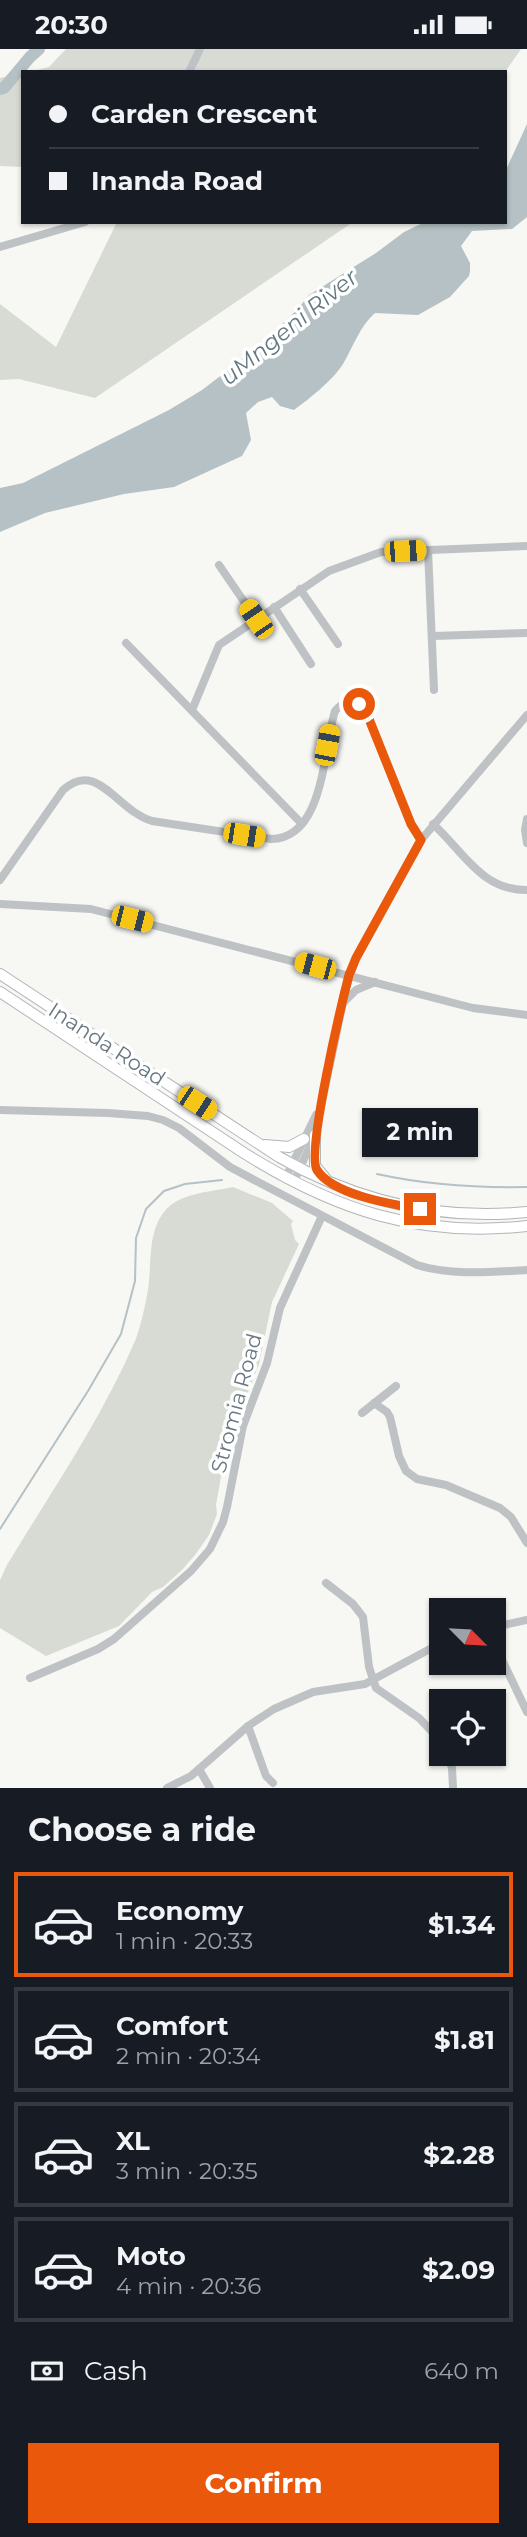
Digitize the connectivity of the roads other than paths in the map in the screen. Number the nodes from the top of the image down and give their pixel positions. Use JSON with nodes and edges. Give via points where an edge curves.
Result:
{"nodes":[{"id":1,"x":200,"y":49,"type":"edge"},
{"id":2,"x":190,"y":70,"type":"edge"},
{"id":3,"x":78,"y":224,"type":"edge"},
{"id":4,"x":0,"y":247,"type":"edge"},
{"id":5,"x":527,"y":546,"type":"edge"},
{"id":6,"x":428,"y":550,"type":"junction"},
{"id":7,"x":219,"y":565,"type":"dead end"},
{"id":8,"x":300,"y":589,"type":"junction"},
{"id":9,"x":274,"y":607,"type":"junction"},
{"id":10,"x":256,"y":619,"type":"junction"},
{"id":11,"x":527,"y":633,"type":"edge"},
{"id":12,"x":433,"y":636,"type":"junction"},
{"id":13,"x":126,"y":643,"type":"dead end"},
{"id":14,"x":338,"y":644,"type":"dead end"},
{"id":15,"x":311,"y":664,"type":"dead end"},
{"id":16,"x":434,"y":690,"type":"dead end"},
{"id":17,"x":192,"y":709,"type":"junction"},
{"id":18,"x":527,"y":715,"type":"edge"},
{"id":19,"x":527,"y":819,"type":"edge"},
{"id":20,"x":302,"y":824,"type":"junction"},
{"id":21,"x":433,"y":824,"type":"junction"},
{"id":22,"x":421,"y":840,"type":"junction"},
{"id":23,"x":527,"y":843,"type":"edge"},
{"id":24,"x":0,"y":880,"type":"edge"},
{"id":25,"x":527,"y":890,"type":"edge"},
{"id":26,"x":0,"y":904,"type":"edge"},
{"id":27,"x":0,"y":974,"type":"edge"},
{"id":28,"x":349,"y":975,"type":"junction"},
{"id":29,"x":375,"y":982,"type":"junction"},
{"id":30,"x":0,"y":992,"type":"edge"},
{"id":31,"x":342,"y":1003,"type":"junction"},
{"id":32,"x":527,"y":1015,"type":"edge"},
{"id":33,"x":320,"y":1108,"type":"junction"},
{"id":34,"x":0,"y":1110,"type":"edge"},
{"id":35,"x":315,"y":1135,"type":"junction"},
{"id":36,"x":304,"y":1139,"type":"junction"},
{"id":37,"x":258,"y":1143,"type":"junction"},
{"id":38,"x":296,"y":1167,"type":"junction"},
{"id":39,"x":289,"y":1181,"type":"junction"},
{"id":40,"x":331,"y":1184,"type":"junction"},
{"id":41,"x":527,"y":1212,"type":"edge"},
{"id":42,"x":322,"y":1216,"type":"junction"},
{"id":43,"x":527,"y":1226,"type":"edge"},
{"id":44,"x":527,"y":1270,"type":"edge"},
{"id":45,"x":396,"y":1386,"type":"dead end"},
{"id":46,"x":374,"y":1403,"type":"junction"},
{"id":47,"x":362,"y":1413,"type":"dead end"},
{"id":48,"x":527,"y":1543,"type":"edge"},
{"id":49,"x":326,"y":1583,"type":"dead end"},
{"id":50,"x":527,"y":1620,"type":"edge"},
{"id":51,"x":506,"y":1624,"type":"edge"},
{"id":52,"x":429,"y":1650,"type":"edge"},
{"id":53,"x":506,"y":1668,"type":"edge"},
{"id":54,"x":30,"y":1678,"type":"dead end"},
{"id":55,"x":373,"y":1681,"type":"junction"},
{"id":56,"x":527,"y":1712,"type":"edge"},
{"id":57,"x":248,"y":1726,"type":"junction"},
{"id":58,"x":429,"y":1728,"type":"edge"},
{"id":59,"x":452,"y":1766,"type":"edge"},
{"id":60,"x":200,"y":1769,"type":"junction"},
{"id":61,"x":273,"y":1783,"type":"dead end"},
{"id":62,"x":167,"y":1788,"type":"edge"},
{"id":63,"x":210,"y":1788,"type":"edge"},
{"id":64,"x":453,"y":1788,"type":"edge"}],
"edges":[{"from":1,"to":2,"type":"street"},
{"from":3,"to":4,"type":"street"},
{"from":5,"to":6,"type":"street"},
{"from":6,"to":8,"type":"street","via":[[381,552],[339,566]]},
{"from":6,"to":12,"type":"street"},
{"from":7,"to":10,"type":"street"},
{"from":8,"to":9,"type":"street"},
{"from":8,"to":14,"type":"street"},
{"from":9,"to":10,"type":"street"},
{"from":9,"to":15,"type":"street"},
{"from":10,"to":17,"type":"street","via":[[219,645]]},
{"from":11,"to":12,"type":"street"},
{"from":12,"to":16,"type":"street"},
{"from":13,"to":17,"type":"street"},
{"from":17,"to":20,"type":"street"},
{"from":18,"to":21,"type":"street"},
{"from":19,"to":23,"type":"street"},
{"from":20,"to":22,"type":"street","via":[[316,799],[335,711],[343,703],[354,702],[367,714]]},
{"from":20,"to":24,"type":"street","via":[[287,836],[271,839],[152,821],[135,814],[94,781],[78,779],[62,790]]},
{"from":21,"to":22,"type":"street"},
{"from":21,"to":25,"type":"street","via":[[486,879]]},
{"from":22,"to":28,"type":"street"},
{"from":26,"to":28,"type":"street","via":[[91,909]]},
{"from":27,"to":37,"type":"main road","name":"Inanda Road"},
{"from":28,"to":29,"type":"street"},
{"from":28,"to":31,"type":"street"},
{"from":29,"to":31,"type":"street"},
{"from":29,"to":32,"type":"street","via":[[473,1008]]},
{"from":30,"to":39,"type":"main road","name":"Inanda Road"},
{"from":31,"to":33,"type":"street"},
{"from":33,"to":35,"type":"street"},
{"from":33,"to":36,"type":"street"},
{"from":34,"to":42,"type":"street","via":[[156,1118],[179,1128],[230,1167]]},
{"from":35,"to":38,"type":"street"},
{"from":35,"to":40,"type":"main road","via":[[315,1166]]},
{"from":36,"to":37,"type":"main road","via":[[282,1148]]},
{"from":36,"to":38,"type":"street"},
{"from":37,"to":38,"type":"main road","name":"Inanda Road"},
{"from":38,"to":39,"type":"street"},
{"from":38,"to":40,"type":"main road","name":"Inanda Road"},
{"from":39,"to":43,"type":"main road","name":"Inanda Road","via":[[394,1220],[461,1229]]},
{"from":40,"to":41,"type":"main road","name":"Inanda Road","via":[[388,1204],[430,1212]]},
{"from":42,"to":44,"type":"street","via":[[430,1269]]},
{"from":42,"to":54,"type":"street","name":"Stromia Road","via":[[280,1308],[267,1363],[243,1426],[228,1507],[210,1549],[114,1639]]},
{"from":45,"to":46,"type":"street"},
{"from":46,"to":47,"type":"street"},
{"from":46,"to":48,"type":"street","via":[[390,1417],[405,1471],[500,1508]]},
{"from":49,"to":55,"type":"street","via":[[363,1617]]},
{"from":50,"to":51,"type":"street"},
{"from":52,"to":55,"type":"street"},
{"from":53,"to":56,"type":"street"},
{"from":55,"to":57,"type":"street","via":[[310,1693]]},
{"from":55,"to":58,"type":"street"},
{"from":57,"to":60,"type":"street"},
{"from":57,"to":61,"type":"street","via":[[266,1776]]},
{"from":59,"to":64,"type":"street"},
{"from":60,"to":62,"type":"street"},
{"from":60,"to":63,"type":"street"}]}
